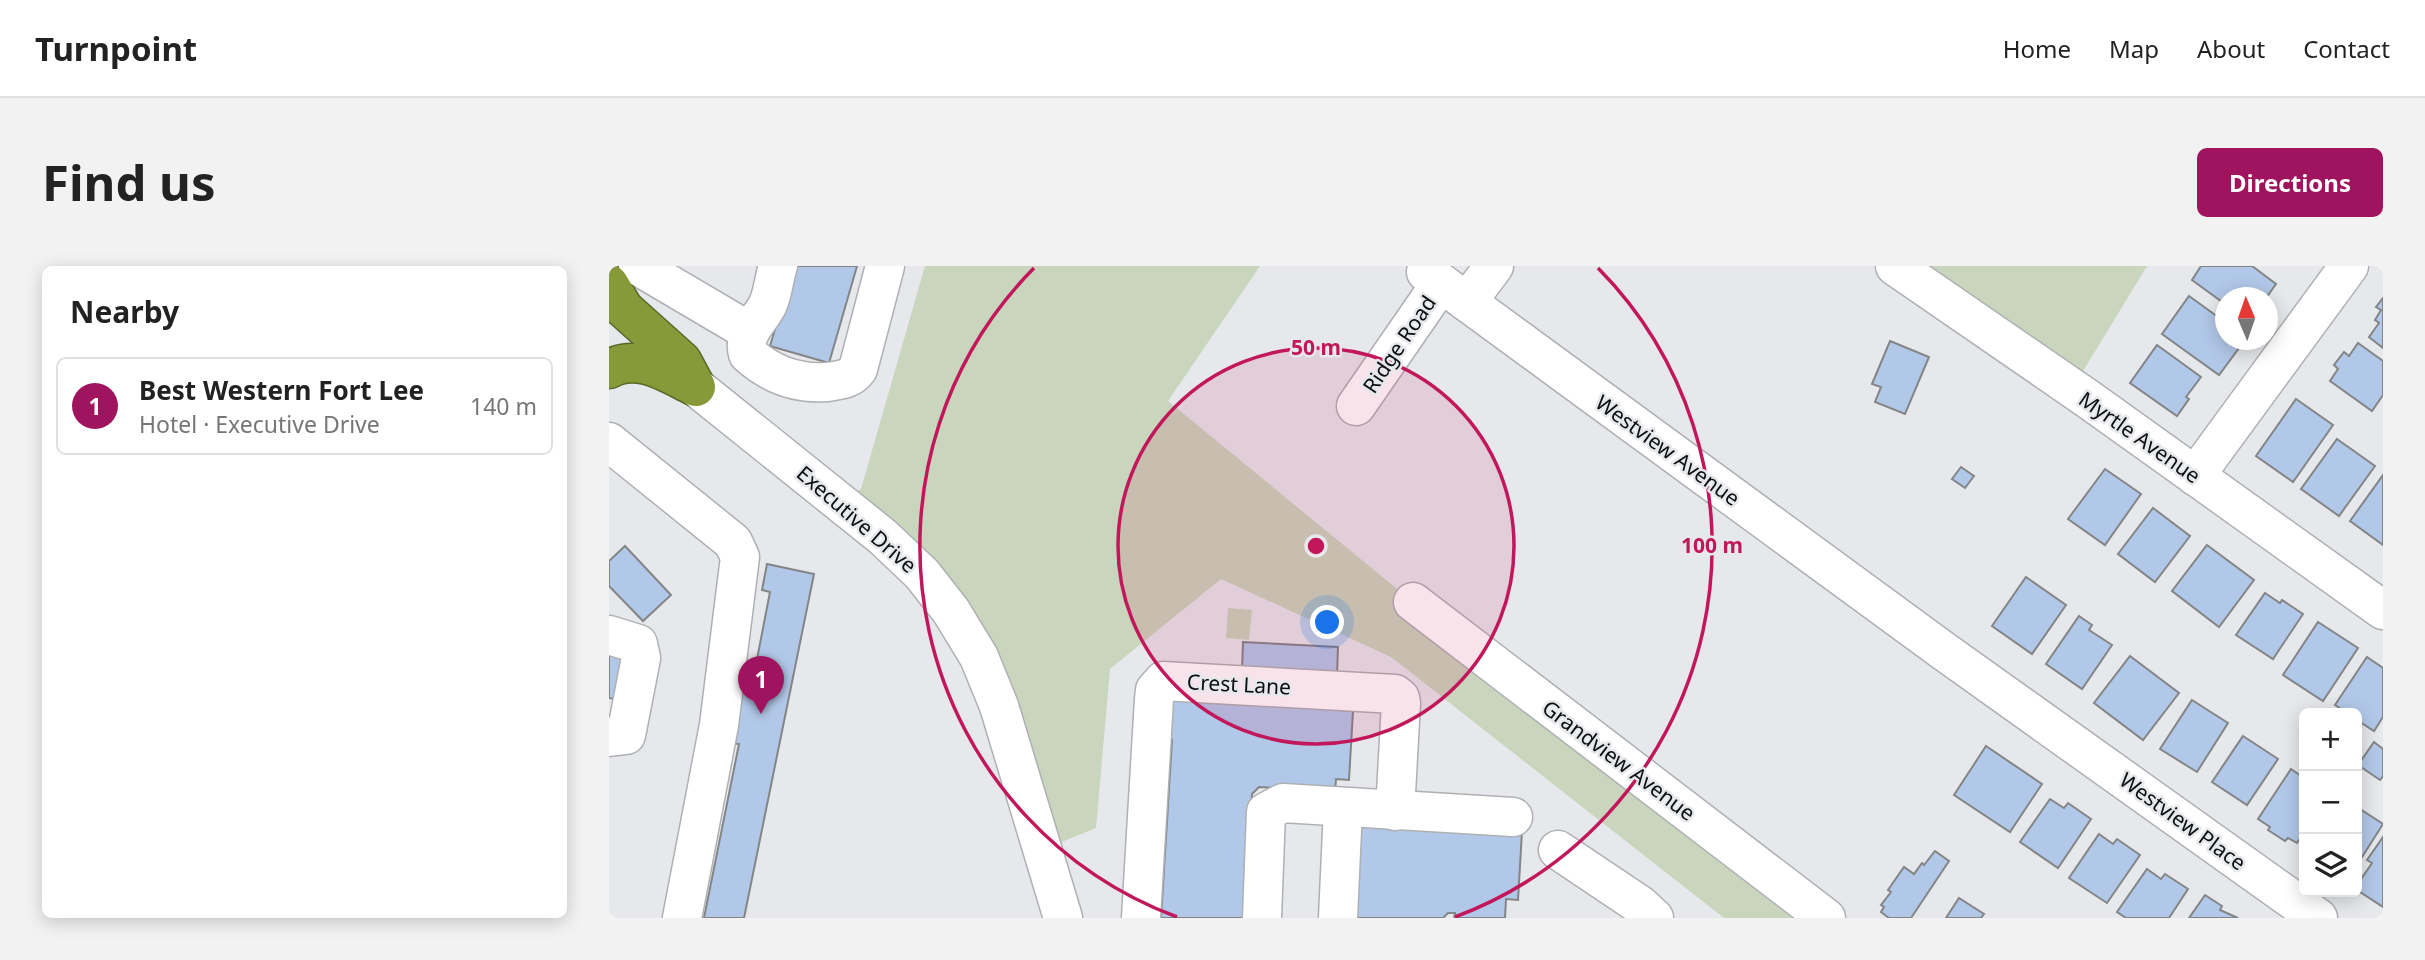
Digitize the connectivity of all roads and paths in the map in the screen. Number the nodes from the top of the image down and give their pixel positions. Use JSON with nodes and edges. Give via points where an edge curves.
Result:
{"nodes":[{"id":1,"x":638,"y":266,"type":"edge"},
{"id":2,"x":778,"y":266,"type":"edge"},
{"id":3,"x":885,"y":266,"type":"edge"},
{"id":4,"x":1494,"y":266,"type":"edge"},
{"id":5,"x":1895,"y":266,"type":"edge"},
{"id":6,"x":2349,"y":266,"type":"edge"},
{"id":7,"x":609,"y":284,"type":"edge"},
{"id":8,"x":1444,"y":286,"type":"junction"},
{"id":9,"x":750,"y":332,"type":"junction"},
{"id":10,"x":609,"y":369,"type":"edge"},
{"id":11,"x":696,"y":387,"type":"junction"},
{"id":12,"x":1356,"y":406,"type":"dead end"},
{"id":13,"x":609,"y":442,"type":"edge"},
{"id":14,"x":2195,"y":476,"type":"junction"},
{"id":15,"x":1412,"y":602,"type":"dead end"},
{"id":16,"x":2383,"y":610,"type":"edge"},
{"id":17,"x":620,"y":644,"type":"edge"},
{"id":18,"x":611,"y":723,"type":"edge"},
{"id":19,"x":2048,"y":725,"type":"joint"},
{"id":20,"x":1343,"y":807,"type":"junction"},
{"id":21,"x":1395,"y":811,"type":"junction"},
{"id":22,"x":1513,"y":817,"type":"dead end"},
{"id":23,"x":1558,"y":850,"type":"dead end"},
{"id":24,"x":682,"y":918,"type":"edge"},
{"id":25,"x":1063,"y":918,"type":"edge"},
{"id":26,"x":1141,"y":918,"type":"edge"},
{"id":27,"x":1262,"y":918,"type":"edge"},
{"id":28,"x":1338,"y":918,"type":"edge"},
{"id":29,"x":1654,"y":918,"type":"edge"},
{"id":30,"x":1826,"y":918,"type":"edge"},
{"id":31,"x":2318,"y":918,"type":"edge"}],
"edges":[{"from":1,"to":9,"type":"street"},
{"from":2,"to":9,"type":"street","via":[[768,304]]},
{"from":3,"to":9,"type":"street","via":[[857,369],[849,377],[813,382],[788,378],[748,354]]},
{"from":4,"to":8,"type":"street","name":"Ridge Road"},
{"from":5,"to":14,"type":"street","name":"Myrtle Avenue"},
{"from":6,"to":14,"type":"street"},
{"from":7,"to":11,"type":"highway","via":[[624,309],[682,360]]},
{"from":8,"to":12,"type":"street","name":"Ridge Road"},
{"from":8,"to":19,"type":"street","name":"Westview Avenue"},
{"from":10,"to":11,"type":"highway","via":[[621,363],[643,363]]},
{"from":11,"to":25,"type":"street","name":"Executive Drive","via":[[883,537],[922,574],[951,611],[979,657],[999,706]]},
{"from":13,"to":24,"type":"street","via":[[727,537],[740,557],[719,725]]},
{"from":14,"to":16,"type":"street","name":"Myrtle Avenue"},
{"from":15,"to":30,"type":"street","name":"Grandview Avenue"},
{"from":17,"to":18,"type":"street","via":[[638,645],[641,658],[626,735]]},
{"from":19,"to":31,"type":"street","name":"Westview Place"},
{"from":20,"to":21,"type":"street"},
{"from":20,"to":27,"type":"street","via":[[1283,803],[1266,812]]},
{"from":20,"to":28,"type":"street"},
{"from":21,"to":22,"type":"street"},
{"from":21,"to":26,"type":"street","name":"Crest Lane","via":[[1401,703],[1395,694],[1163,681],[1155,690]]},
{"from":23,"to":29,"type":"street"}]}
